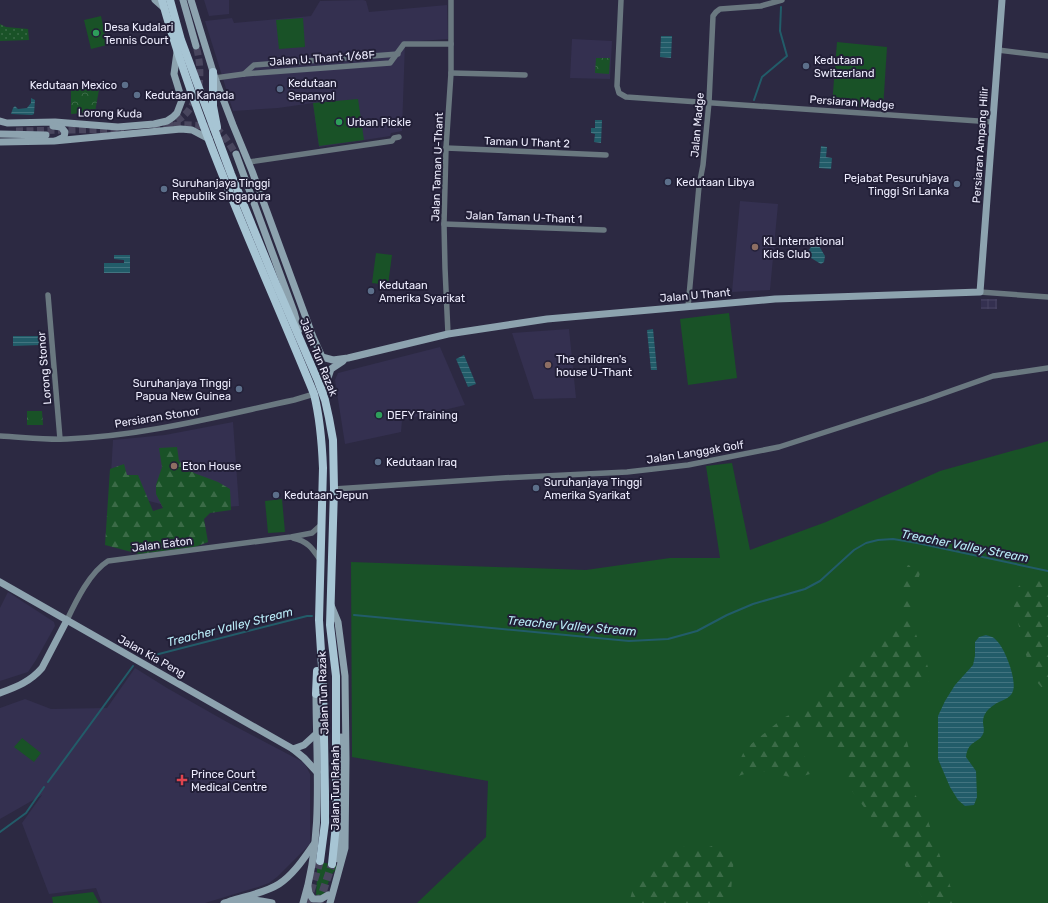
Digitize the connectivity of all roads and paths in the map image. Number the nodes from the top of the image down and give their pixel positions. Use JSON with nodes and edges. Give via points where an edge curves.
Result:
{"nodes":[{"id":1,"x":155,"y":0,"type":"edge"},
{"id":2,"x":170,"y":0,"type":"edge"},
{"id":3,"x":183,"y":0,"type":"edge"},
{"id":4,"x":191,"y":0,"type":"edge"},
{"id":5,"x":451,"y":0,"type":"edge"},
{"id":6,"x":621,"y":0,"type":"edge"},
{"id":7,"x":782,"y":0,"type":"edge"},
{"id":8,"x":1002,"y":0,"type":"edge"},
{"id":9,"x":163,"y":4,"type":"edge"},
{"id":10,"x":451,"y":44,"type":"junction"},
{"id":11,"x":196,"y":46,"type":"tunnel mouth"},
{"id":12,"x":998,"y":50,"type":"junction"},
{"id":13,"x":177,"y":52,"type":"junction"},
{"id":14,"x":1048,"y":56,"type":"edge"},
{"id":15,"x":451,"y":73,"type":"junction"},
{"id":16,"x":214,"y":75,"type":"junction"},
{"id":17,"x":525,"y":75,"type":"dead end"},
{"id":18,"x":709,"y":102,"type":"junction"},
{"id":19,"x":0,"y":122,"type":"edge"},
{"id":20,"x":993,"y":122,"type":"junction"},
{"id":21,"x":43,"y":123,"type":"junction"},
{"id":22,"x":16,"y":131,"type":"tunnel mouth"},
{"id":23,"x":0,"y":132,"type":"edge"},
{"id":24,"x":46,"y":135,"type":"dead end"},
{"id":25,"x":398,"y":138,"type":"dead end"},
{"id":26,"x":208,"y":139,"type":"junction"},
{"id":27,"x":54,"y":141,"type":"junction"},
{"id":28,"x":0,"y":142,"type":"edge"},
{"id":29,"x":446,"y":148,"type":"junction"},
{"id":30,"x":222,"y":149,"type":"junction"},
{"id":31,"x":236,"y":154,"type":"tunnel mouth"},
{"id":32,"x":606,"y":155,"type":"dead end"},
{"id":33,"x":249,"y":162,"type":"junction"},
{"id":34,"x":444,"y":224,"type":"junction"},
{"id":35,"x":604,"y":230,"type":"dead end"},
{"id":36,"x":980,"y":292,"type":"junction"},
{"id":37,"x":48,"y":295,"type":"dead end"},
{"id":38,"x":1048,"y":297,"type":"edge"},
{"id":39,"x":688,"y":307,"type":"junction"},
{"id":40,"x":448,"y":334,"type":"junction"},
{"id":41,"x":313,"y":337,"type":"joint"},
{"id":42,"x":302,"y":344,"type":"junction"},
{"id":43,"x":348,"y":358,"type":"junction"},
{"id":44,"x":1048,"y":368,"type":"edge"},
{"id":45,"x":323,"y":393,"type":"junction"},
{"id":46,"x":314,"y":394,"type":"junction"},
{"id":47,"x":0,"y":436,"type":"edge"},
{"id":48,"x":60,"y":439,"type":"junction"},
{"id":49,"x":334,"y":489,"type":"junction"},
{"id":50,"x":322,"y":524,"type":"junction"},
{"id":51,"x":291,"y":537,"type":"junction"},
{"id":52,"x":321,"y":560,"type":"junction"},
{"id":53,"x":0,"y":582,"type":"edge"},
{"id":54,"x":330,"y":601,"type":"junction"},
{"id":55,"x":67,"y":620,"type":"junction"},
{"id":56,"x":319,"y":632,"type":"junction"},
{"id":57,"x":336,"y":676,"type":"junction"},
{"id":58,"x":0,"y":693,"type":"edge"},
{"id":59,"x":316,"y":694,"type":"joint"},
{"id":60,"x":316,"y":734,"type":"junction"},
{"id":61,"x":293,"y":748,"type":"junction"},
{"id":62,"x":317,"y":772,"type":"junction"},
{"id":63,"x":315,"y":843,"type":"junction"},
{"id":64,"x":320,"y":861,"type":"tunnel mouth"},
{"id":65,"x":332,"y":864,"type":"tunnel mouth"},
{"id":66,"x":308,"y":886,"type":"junction"},
{"id":67,"x":328,"y":895,"type":"junction"},
{"id":68,"x":227,"y":902,"type":"edge"},
{"id":69,"x":272,"y":903,"type":"edge"},
{"id":70,"x":303,"y":903,"type":"edge"},
{"id":71,"x":326,"y":903,"type":"edge"},
{"id":72,"x":330,"y":903,"type":"edge"}],
"edges":[{"from":1,"to":9,"type":"street","name":"Jalan Tun Razak"},
{"from":2,"to":30,"type":"main road","name":"Jalan Tun Razak","via":[[181,40]]},
{"from":3,"to":11,"type":"street"},
{"from":4,"to":16,"type":"street","name":"Jalan Tun Razak"},
{"from":5,"to":10,"type":"street","name":"Jalan Taman U-Thant"},
{"from":6,"to":18,"type":"street","name":"Persiaran Madge","via":[[617,86],[619,93],[626,96]]},
{"from":7,"to":18,"type":"street","name":"Jalan Madge","via":[[761,6],[720,9],[713,16]]},
{"from":8,"to":12,"type":"street","name":"Persiaran Ampang Hilir"},
{"from":9,"to":13,"type":"main road","name":"Jalan Tun Razak"},
{"from":10,"to":15,"type":"street","name":"Jalan Taman U-Thant"},
{"from":10,"to":16,"type":"street","name":"Jalan U. Thant 1/68F","via":[[404,44],[390,63]]},
{"from":12,"to":14,"type":"street"},
{"from":12,"to":20,"type":"street","name":"Persiaran Ampang Hilir"},
{"from":13,"to":21,"type":"street","name":"Lorong Kuda","via":[[174,74],[182,100],[177,113],[167,121],[118,126]]},
{"from":13,"to":26,"type":"main road","name":"Jalan Tun Razak"},
{"from":15,"to":17,"type":"street"},
{"from":15,"to":29,"type":"street","name":"Jalan Taman U-Thant"},
{"from":16,"to":30,"type":"main road","via":[[212,89]]},
{"from":16,"to":33,"type":"street","name":"Jalan Tun Razak"},
{"from":18,"to":20,"type":"street","name":"Persiaran Madge"},
{"from":18,"to":39,"type":"street","name":"Jalan Madge"},
{"from":19,"to":21,"type":"street","name":"Lorong Kuda"},
{"from":20,"to":36,"type":"street","name":"Persiaran Ampang Hilir"},
{"from":21,"to":27,"type":"street","via":[[57,126],[65,132],[64,137]]},
{"from":22,"to":23,"type":"street"},
{"from":23,"to":24,"type":"street"},
{"from":25,"to":33,"type":"street","via":[[392,141]]},
{"from":26,"to":27,"type":"street","name":"Lorong Kuda","via":[[192,130],[181,129]]},
{"from":26,"to":46,"type":"main road","name":"Jalan Tun Razak"},
{"from":27,"to":28,"type":"street","name":"Lorong Kuda"},
{"from":29,"to":32,"type":"street","name":"Taman U Thant 2"},
{"from":29,"to":34,"type":"street","name":"Jalan Taman U-Thant"},
{"from":30,"to":42,"type":"main road","name":"Jalan Tun Razak"},
{"from":31,"to":42,"type":"street","via":[[294,312]]},
{"from":33,"to":41,"type":"street","name":"Jalan Tun Razak"},
{"from":34,"to":35,"type":"street","name":"Jalan Taman U-Thant 1"},
{"from":34,"to":40,"type":"street","name":"Jalan Taman U-Thant"},
{"from":36,"to":38,"type":"street","name":"Jalan U Thant"},
{"from":36,"to":39,"type":"street","name":"Jalan U Thant","via":[[775,299]]},
{"from":37,"to":48,"type":"street","name":"Lorong Stonor"},
{"from":39,"to":40,"type":"street","name":"Jalan U Thant","via":[[547,319]]},
{"from":40,"to":43,"type":"street","name":"Jalan U Thant"},
{"from":41,"to":43,"type":"street","name":"Jalan U Thant","via":[[324,359]]},
{"from":42,"to":45,"type":"main road","name":"Jalan Tun Razak"},
{"from":43,"to":45,"type":"street","name":"Jalan U Thant","via":[[331,369]]},
{"from":44,"to":49,"type":"street","name":"Jalan Langgak Golf","via":[[993,376],[779,448],[700,463],[627,472]]},
{"from":45,"to":49,"type":"main road","name":"Jalan Tun Razak","via":[[333,440]]},
{"from":46,"to":48,"type":"street","name":"Persiaran Stonor","via":[[164,428]]},
{"from":46,"to":50,"type":"main road","name":"Jalan Tun Razak","via":[[322,446]]},
{"from":47,"to":48,"type":"street","name":"Persiaran Stonor"},
{"from":49,"to":54,"type":"main road","name":"Jalan Tun Razak"},
{"from":50,"to":51,"type":"street","name":"Jalan Eaton","via":[[312,533]]},
{"from":50,"to":52,"type":"main road","name":"Jalan Tun Razak"},
{"from":51,"to":52,"type":"street","via":[[305,541]]},
{"from":51,"to":55,"type":"street","name":"Jalan Eaton","via":[[108,561],[82,592]]},
{"from":52,"to":56,"type":"main road","name":"Jalan Tun Razak"},
{"from":53,"to":55,"type":"street","name":"Jalan Kia Peng"},
{"from":54,"to":57,"type":"main road","name":"Jalan Tun Razak"},
{"from":54,"to":72,"type":"street","name":"Jalan Tun Rahah","via":[[338,622],[346,676],[345,848]]},
{"from":55,"to":58,"type":"street","via":[[36,675],[23,684]]},
{"from":55,"to":61,"type":"street","name":"Jalan Kia Peng"},
{"from":56,"to":59,"type":"main road"},
{"from":56,"to":64,"type":"main road","name":"Jalan Tun Razak","via":[[323,682],[325,794],[325,823]]},
{"from":57,"to":65,"type":"main road","name":"Jalan Tun Razak","via":[[336,825]]},
{"from":57,"to":67,"type":"street","via":[[342,696],[340,854]]},
{"from":59,"to":60,"type":"street"},
{"from":60,"to":61,"type":"street","via":[[304,745]]},
{"from":60,"to":62,"type":"street"},
{"from":61,"to":62,"type":"street","name":"Jalan Kia Peng"},
{"from":62,"to":63,"type":"street"},
{"from":63,"to":66,"type":"street"},
{"from":63,"to":68,"type":"street","via":[[299,865],[281,883]]},
{"from":66,"to":67,"type":"street","via":[[313,899],[321,899]]},
{"from":66,"to":70,"type":"street"},
{"from":67,"to":71,"type":"street"},
{"from":68,"to":69,"type":"street","via":[[259,899]]}]}
